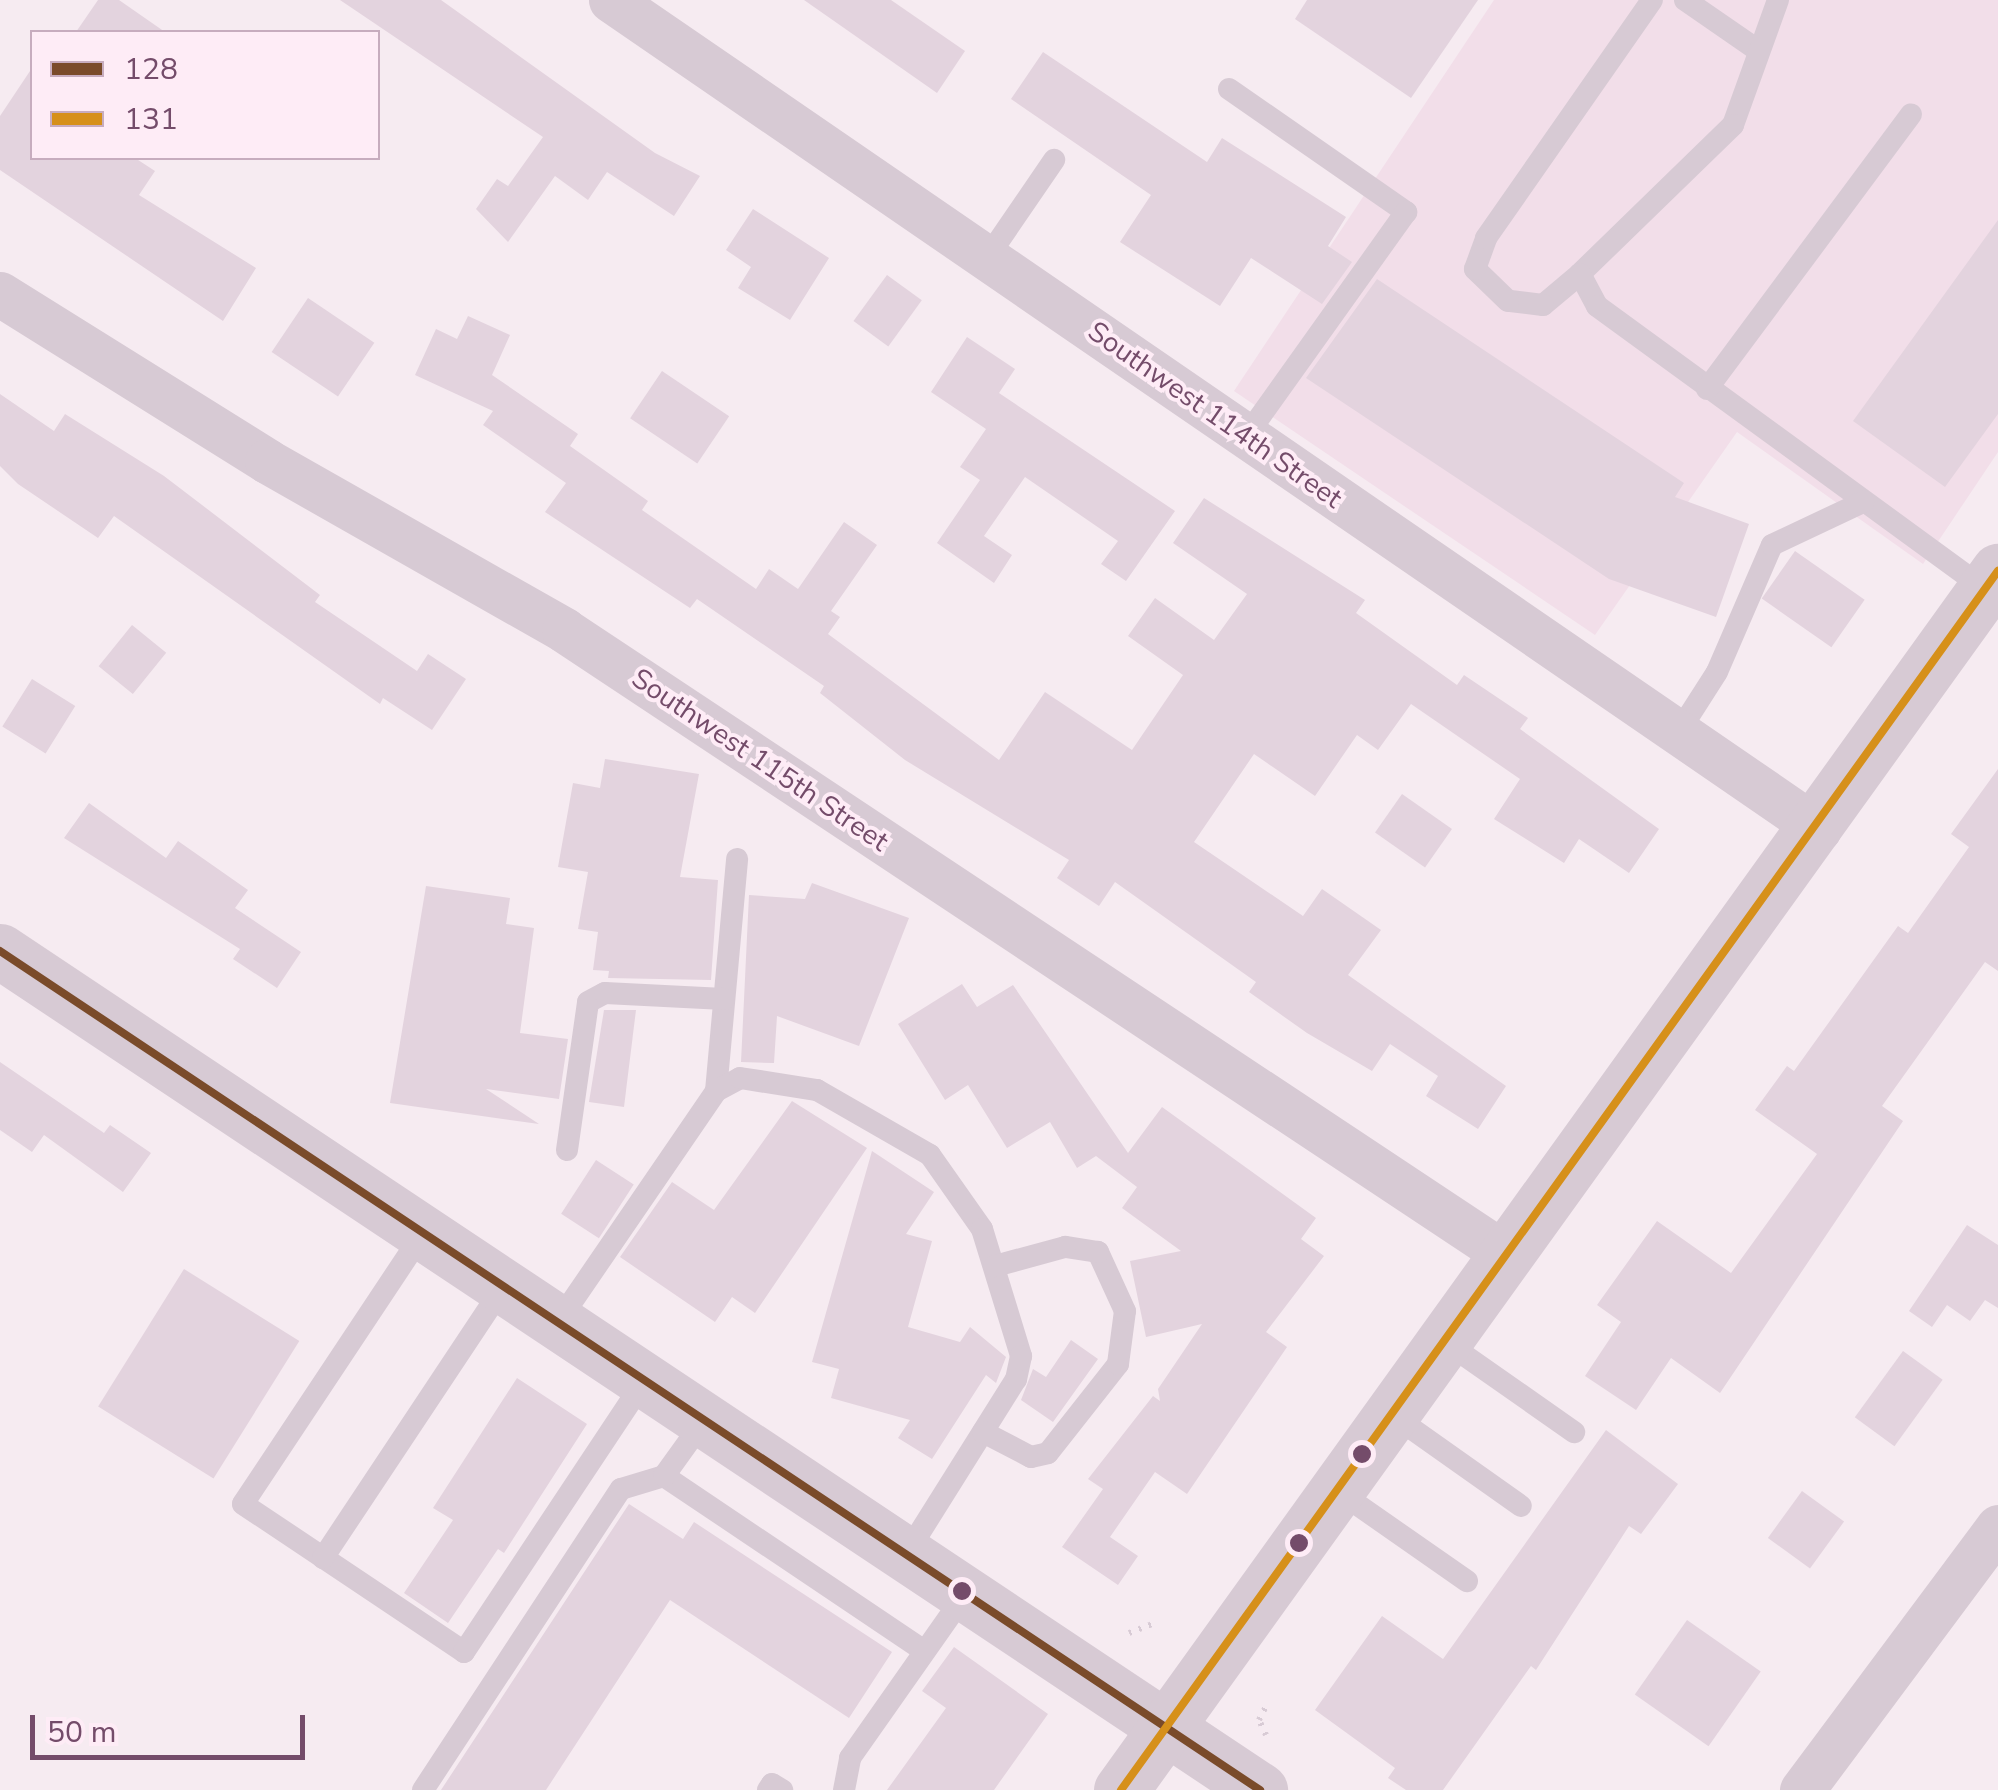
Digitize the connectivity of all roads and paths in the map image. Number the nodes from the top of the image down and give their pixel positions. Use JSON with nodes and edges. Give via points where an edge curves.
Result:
{"nodes":[{"id":1,"x":611,"y":0,"type":"edge"},
{"id":2,"x":1652,"y":0,"type":"edge"},
{"id":3,"x":1685,"y":0,"type":"edge"},
{"id":4,"x":1778,"y":0,"type":"edge"},
{"id":5,"x":1759,"y":51,"type":"junction"},
{"id":6,"x":1229,"y":89,"type":"dead end"},
{"id":7,"x":1911,"y":114,"type":"dead end"},
{"id":8,"x":1054,"y":160,"type":"dead end"},
{"id":9,"x":987,"y":258,"type":"junction"},
{"id":10,"x":1580,"y":274,"type":"junction"},
{"id":11,"x":0,"y":294,"type":"edge"},
{"id":12,"x":1707,"y":389,"type":"junction"},
{"id":13,"x":1246,"y":436,"type":"junction"},
{"id":14,"x":1864,"y":502,"type":"junction"},
{"id":15,"x":1992,"y":580,"type":"edge"},
{"id":16,"x":1678,"y":733,"type":"junction"},
{"id":17,"x":1819,"y":829,"type":"junction"},
{"id":18,"x":736,"y":858,"type":"dead end"},
{"id":19,"x":0,"y":952,"type":"edge"},
{"id":20,"x":724,"y":999,"type":"junction"},
{"id":21,"x":716,"y":1091,"type":"junction"},
{"id":22,"x":567,"y":1150,"type":"dead end"},
{"id":23,"x":424,"y":1233,"type":"junction"},
{"id":24,"x":1502,"y":1252,"type":"junction"},
{"id":25,"x":995,"y":1266,"type":"junction"},
{"id":26,"x":505,"y":1285,"type":"junction"},
{"id":27,"x":558,"y":1322,"type":"junction"},
{"id":28,"x":1441,"y":1339,"type":"junction"},
{"id":29,"x":645,"y":1380,"type":"junction"},
{"id":30,"x":1388,"y":1412,"type":"junction"},
{"id":31,"x":704,"y":1419,"type":"junction"},
{"id":32,"x":983,"y":1432,"type":"junction"},
{"id":33,"x":1574,"y":1432,"type":"dead end"},
{"id":34,"x":664,"y":1476,"type":"junction"},
{"id":35,"x":1335,"y":1489,"type":"junction"},
{"id":36,"x":1521,"y":1506,"type":"dead end"},
{"id":37,"x":1998,"y":1527,"type":"edge"},
{"id":38,"x":907,"y":1553,"type":"junction"},
{"id":39,"x":323,"y":1558,"type":"junction"},
{"id":40,"x":1466,"y":1581,"type":"dead end"},
{"id":41,"x":966,"y":1593,"type":"junction"},
{"id":42,"x":1152,"y":1624,"type":"dead end"},
{"id":43,"x":1129,"y":1633,"type":"dead end"},
{"id":44,"x":924,"y":1652,"type":"junction"},
{"id":45,"x":1266,"y":1706,"type":"dead end"},
{"id":46,"x":1167,"y":1726,"type":"junction"},
{"id":47,"x":1266,"y":1735,"type":"dead end"},
{"id":48,"x":423,"y":1790,"type":"edge"},
{"id":49,"x":768,"y":1790,"type":"edge"},
{"id":50,"x":782,"y":1790,"type":"edge"},
{"id":51,"x":844,"y":1790,"type":"edge"},
{"id":52,"x":1121,"y":1790,"type":"edge"},
{"id":53,"x":1260,"y":1790,"type":"edge"},
{"id":54,"x":1802,"y":1790,"type":"edge"}],
"edges":[{"from":1,"to":9,"type":"street","name":"Southwest 114th Street"},
{"from":2,"to":10,"type":"lane","via":[[1486,238],[1475,269],[1508,301],[1542,305]]},
{"from":3,"to":5,"type":"lane"},
{"from":4,"to":5,"type":"lane"},
{"from":5,"to":10,"type":"lane","via":[[1733,125]]},
{"from":6,"to":13,"type":"lane","via":[[1406,212]]},
{"from":7,"to":12,"type":"lane"},
{"from":8,"to":9,"type":"lane"},
{"from":9,"to":13,"type":"street","name":"Southwest 114th Street"},
{"from":10,"to":12,"type":"lane","via":[[1597,306]]},
{"from":11,"to":24,"type":"street","name":"Southwest 115th Street","via":[[266,460],[564,630]]},
{"from":12,"to":14,"type":"lane"},
{"from":13,"to":16,"type":"street","name":"Southwest 114th Street"},
{"from":14,"to":15,"type":"lane"},
{"from":14,"to":16,"type":"lane","via":[[1772,546],[1717,672]]},
{"from":15,"to":17,"type":"street"},
{"from":16,"to":17,"type":"street","name":"Southwest 114th Street"},
{"from":17,"to":24,"type":"street"},
{"from":18,"to":20,"type":"lane"},
{"from":19,"to":23,"type":"street"},
{"from":20,"to":21,"type":"lane"},
{"from":20,"to":22,"type":"lane","via":[[605,993],[588,1002]]},
{"from":21,"to":25,"type":"lane","via":[[740,1078],[817,1090],[930,1154],[954,1178]]},
{"from":21,"to":27,"type":"lane"},
{"from":23,"to":26,"type":"street"},
{"from":23,"to":39,"type":"lane","via":[[243,1504]]},
{"from":24,"to":28,"type":"street"},
{"from":25,"to":32,"type":"lane","via":[[1021,1356]]},
{"from":25,"to":32,"type":"lane","via":[[1065,1248],[1098,1252],[1125,1311],[1118,1364],[1048,1453],[1031,1457]]},
{"from":26,"to":27,"type":"street"},
{"from":26,"to":39,"type":"lane"},
{"from":27,"to":29,"type":"street"},
{"from":28,"to":30,"type":"street"},
{"from":28,"to":33,"type":"lane"},
{"from":29,"to":31,"type":"street"},
{"from":29,"to":39,"type":"lane","via":[[464,1652]]},
{"from":30,"to":35,"type":"street"},
{"from":30,"to":36,"type":"lane"},
{"from":31,"to":34,"type":"lane"},
{"from":31,"to":38,"type":"street"},
{"from":32,"to":38,"type":"lane"},
{"from":34,"to":44,"type":"lane"},
{"from":34,"to":48,"type":"lane","via":[[620,1489]]},
{"from":35,"to":40,"type":"lane"},
{"from":35,"to":46,"type":"street"},
{"from":37,"to":54,"type":"street"},
{"from":38,"to":41,"type":"street"},
{"from":41,"to":44,"type":"lane"},
{"from":41,"to":46,"type":"street"},
{"from":42,"to":43,"type":"path"},
{"from":44,"to":51,"type":"lane","via":[[850,1758]]},
{"from":45,"to":47,"type":"path","via":[[1259,1720]]},
{"from":46,"to":52,"type":"street"},
{"from":46,"to":53,"type":"street"},
{"from":49,"to":50,"type":"lane","via":[[772,1784]]}]}
